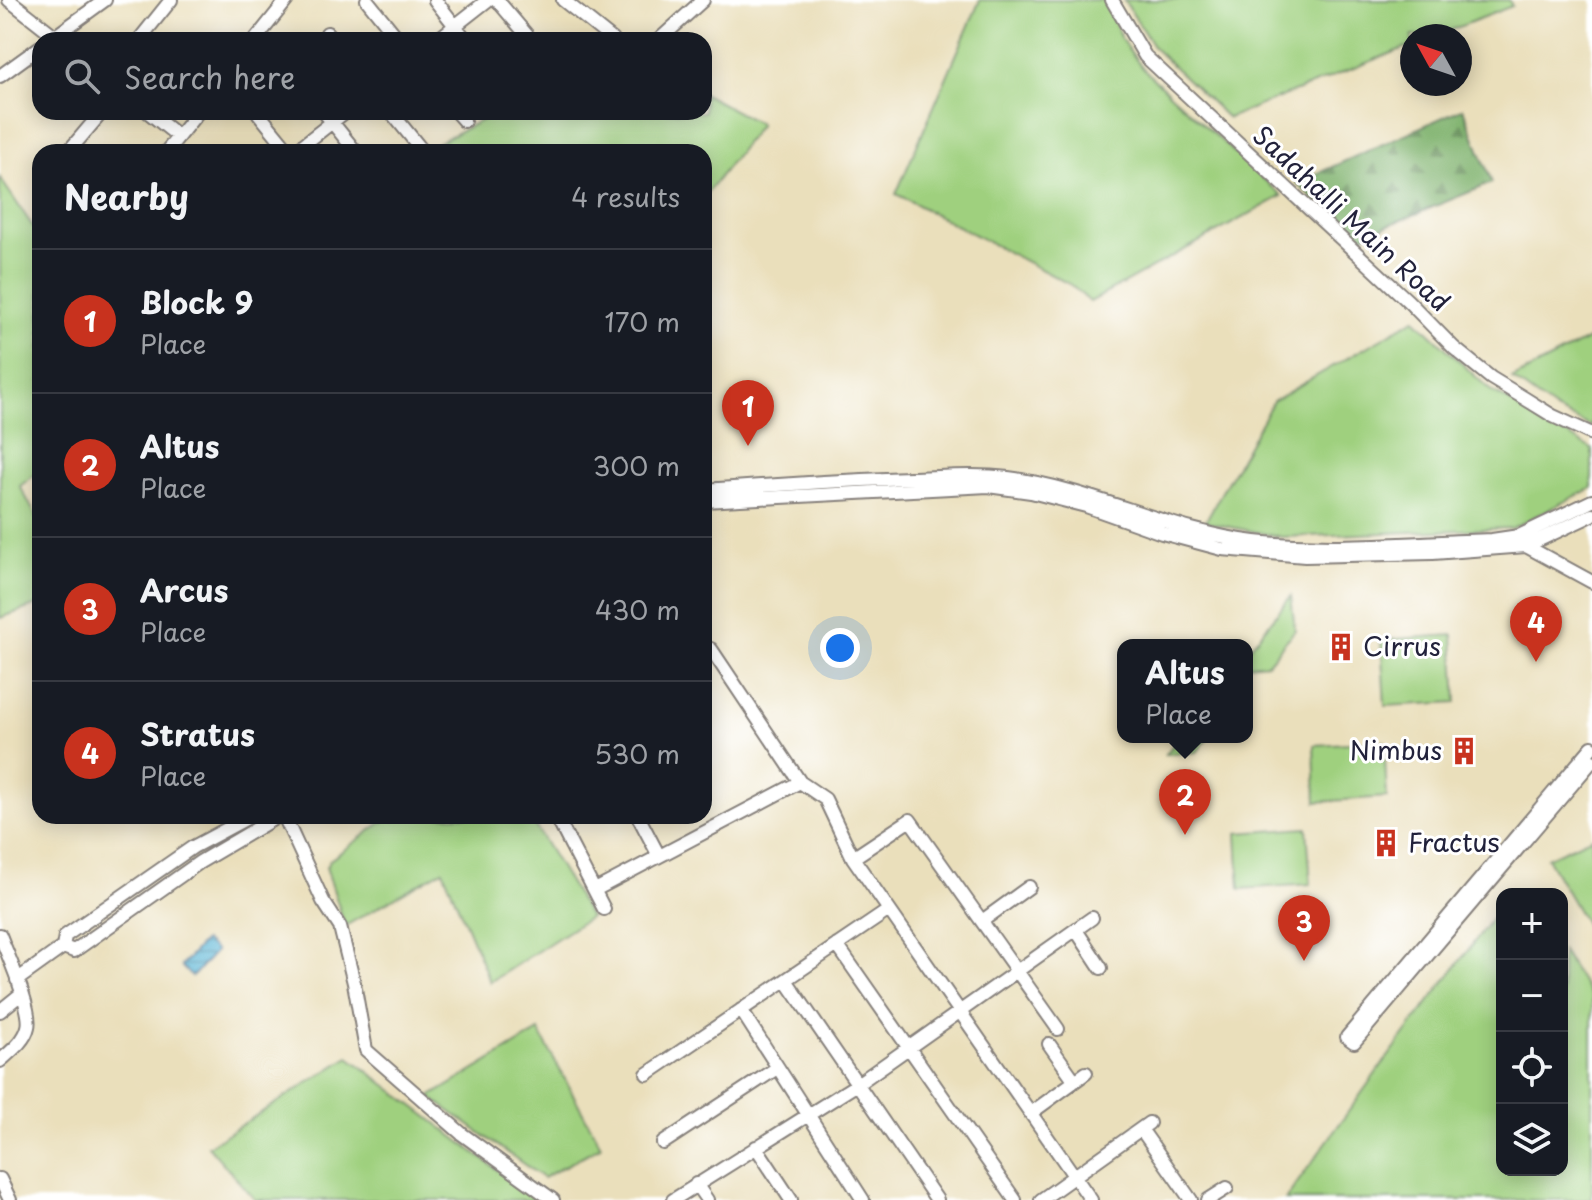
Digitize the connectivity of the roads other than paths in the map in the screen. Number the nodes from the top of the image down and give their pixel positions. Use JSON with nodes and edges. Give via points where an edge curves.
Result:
{"nodes":[{"id":1,"x":105,"y":0,"type":"edge"},
{"id":2,"x":171,"y":0,"type":"edge"},
{"id":3,"x":287,"y":0,"type":"edge"},
{"id":4,"x":367,"y":0,"type":"edge"},
{"id":5,"x":435,"y":0,"type":"edge"},
{"id":6,"x":488,"y":0,"type":"edge"},
{"id":7,"x":497,"y":0,"type":"edge"},
{"id":8,"x":563,"y":0,"type":"edge"},
{"id":9,"x":703,"y":0,"type":"edge"},
{"id":10,"x":1112,"y":0,"type":"edge"},
{"id":11,"x":15,"y":2,"type":"edge"},
{"id":12,"x":455,"y":26,"type":"junction"},
{"id":13,"x":47,"y":32,"type":"edge"},
{"id":14,"x":64,"y":32,"type":"edge"},
{"id":15,"x":145,"y":32,"type":"edge"},
{"id":16,"x":261,"y":32,"type":"edge"},
{"id":17,"x":393,"y":32,"type":"edge"},
{"id":18,"x":447,"y":32,"type":"edge"},
{"id":19,"x":460,"y":32,"type":"edge"},
{"id":20,"x":524,"y":32,"type":"edge"},
{"id":21,"x":603,"y":32,"type":"edge"},
{"id":22,"x":668,"y":32,"type":"edge"},
{"id":23,"x":32,"y":53,"type":"edge"},
{"id":24,"x":0,"y":76,"type":"edge"},
{"id":25,"x":95,"y":120,"type":"edge"},
{"id":26,"x":158,"y":120,"type":"edge"},
{"id":27,"x":191,"y":120,"type":"edge"},
{"id":28,"x":264,"y":120,"type":"edge"},
{"id":29,"x":325,"y":120,"type":"edge"},
{"id":30,"x":330,"y":120,"type":"edge"},
{"id":31,"x":397,"y":120,"type":"edge"},
{"id":32,"x":178,"y":136,"type":"junction"},
{"id":33,"x":75,"y":144,"type":"edge"},
{"id":34,"x":172,"y":144,"type":"edge"},
{"id":35,"x":285,"y":144,"type":"edge"},
{"id":36,"x":300,"y":144,"type":"edge"},
{"id":37,"x":350,"y":144,"type":"edge"},
{"id":38,"x":417,"y":144,"type":"edge"},
{"id":39,"x":1592,"y":434,"type":"edge"},
{"id":40,"x":886,"y":484,"type":"junction"},
{"id":41,"x":712,"y":490,"type":"edge"},
{"id":42,"x":712,"y":500,"type":"edge"},
{"id":43,"x":1592,"y":501,"type":"edge"},
{"id":44,"x":1592,"y":515,"type":"edge"},
{"id":45,"x":1477,"y":546,"type":"junction"},
{"id":46,"x":1526,"y":546,"type":"junction"},
{"id":47,"x":1592,"y":582,"type":"edge"},
{"id":48,"x":712,"y":650,"type":"edge"},
{"id":49,"x":1592,"y":747,"type":"edge"},
{"id":50,"x":1592,"y":761,"type":"edge"},
{"id":51,"x":800,"y":782,"type":"junction"},
{"id":52,"x":236,"y":824,"type":"edge"},
{"id":53,"x":267,"y":824,"type":"edge"},
{"id":54,"x":285,"y":824,"type":"edge"},
{"id":55,"x":560,"y":824,"type":"edge"},
{"id":56,"x":642,"y":824,"type":"edge"},
{"id":57,"x":193,"y":847,"type":"junction"},
{"id":58,"x":659,"y":856,"type":"junction"},
{"id":59,"x":853,"y":858,"type":"junction"},
{"id":60,"x":200,"y":862,"type":"junction"},
{"id":61,"x":1029,"y":887,"type":"dead end"},
{"id":62,"x":595,"y":890,"type":"junction"},
{"id":63,"x":604,"y":909,"type":"dead end"},
{"id":64,"x":889,"y":910,"type":"junction"},
{"id":65,"x":1092,"y":918,"type":"dead end"},
{"id":66,"x":982,"y":921,"type":"junction"},
{"id":67,"x":1076,"y":930,"type":"junction"},
{"id":68,"x":0,"y":935,"type":"edge"},
{"id":69,"x":837,"y":945,"type":"junction"},
{"id":70,"x":63,"y":947,"type":"junction"},
{"id":71,"x":6,"y":967,"type":"edge"},
{"id":72,"x":1101,"y":968,"type":"dead end"},
{"id":73,"x":1017,"y":972,"type":"junction"},
{"id":74,"x":17,"y":980,"type":"junction"},
{"id":75,"x":786,"y":980,"type":"junction"},
{"id":76,"x":21,"y":994,"type":"junction"},
{"id":77,"x":741,"y":1010,"type":"junction"},
{"id":78,"x":0,"y":1011,"type":"edge"},
{"id":79,"x":960,"y":1012,"type":"junction"},
{"id":80,"x":1058,"y":1029,"type":"dead end"},
{"id":81,"x":1049,"y":1044,"type":"dead end"},
{"id":82,"x":908,"y":1049,"type":"junction"},
{"id":83,"x":0,"y":1061,"type":"edge"},
{"id":84,"x":777,"y":1068,"type":"junction"},
{"id":85,"x":1086,"y":1073,"type":"dead end"},
{"id":86,"x":647,"y":1074,"type":"dead end"},
{"id":87,"x":1075,"y":1081,"type":"junction"},
{"id":88,"x":856,"y":1085,"type":"junction"},
{"id":89,"x":1031,"y":1113,"type":"junction"},
{"id":90,"x":807,"y":1115,"type":"junction"},
{"id":91,"x":663,"y":1143,"type":"dead end"},
{"id":92,"x":756,"y":1147,"type":"junction"},
{"id":93,"x":1075,"y":1176,"type":"junction"},
{"id":94,"x":0,"y":1179,"type":"edge"},
{"id":95,"x":696,"y":1184,"type":"junction"},
{"id":96,"x":1227,"y":1188,"type":"dead end"},
{"id":97,"x":934,"y":1196,"type":"edge"},
{"id":98,"x":10,"y":1200,"type":"edge"},
{"id":99,"x":553,"y":1200,"type":"edge"},
{"id":100,"x":673,"y":1200,"type":"edge"},
{"id":101,"x":707,"y":1200,"type":"edge"},
{"id":102,"x":791,"y":1200,"type":"edge"},
{"id":103,"x":863,"y":1200,"type":"edge"},
{"id":104,"x":919,"y":1200,"type":"edge"},
{"id":105,"x":1015,"y":1200,"type":"edge"},
{"id":106,"x":1041,"y":1200,"type":"edge"},
{"id":107,"x":1091,"y":1200,"type":"edge"},
{"id":108,"x":1191,"y":1200,"type":"edge"},
{"id":109,"x":1208,"y":1200,"type":"edge"}],
"edges":[{"from":1,"to":14,"type":"street"},
{"from":2,"to":15,"type":"street"},
{"from":3,"to":16,"type":"street"},
{"from":4,"to":17,"type":"street"},
{"from":5,"to":12,"type":"street"},
{"from":6,"to":12,"type":"street"},
{"from":7,"to":20,"type":"street"},
{"from":8,"to":21,"type":"street"},
{"from":9,"to":22,"type":"street"},
{"from":10,"to":39,"type":"street","name":"Sadahalli Main Road","via":[[1145,56],[1454,348],[1491,378]]},
{"from":11,"to":13,"type":"street"},
{"from":12,"to":18,"type":"street"},
{"from":12,"to":19,"type":"street"},
{"from":23,"to":24,"type":"street"},
{"from":25,"to":33,"type":"street"},
{"from":26,"to":32,"type":"street"},
{"from":27,"to":32,"type":"street"},
{"from":28,"to":35,"type":"street"},
{"from":29,"to":36,"type":"street"},
{"from":30,"to":37,"type":"street"},
{"from":31,"to":38,"type":"street"},
{"from":32,"to":34,"type":"street"},
{"from":40,"to":41,"type":"street"},
{"from":40,"to":42,"type":"street"},
{"from":40,"to":45,"type":"street","via":[[1031,492],[1222,549],[1305,556]]},
{"from":43,"to":45,"type":"street","via":[[1519,536]]},
{"from":44,"to":46,"type":"street"},
{"from":45,"to":46,"type":"street"},
{"from":46,"to":47,"type":"street"},
{"from":48,"to":51,"type":"street"},
{"from":49,"to":50,"type":"street","via":[[1350,1040]]},
{"from":51,"to":58,"type":"street"},
{"from":51,"to":59,"type":"street","via":[[825,799]]},
{"from":52,"to":57,"type":"street"},
{"from":53,"to":60,"type":"street"},
{"from":54,"to":99,"type":"street","via":[[340,927],[366,1050],[462,1134]]},
{"from":55,"to":62,"type":"street"},
{"from":56,"to":58,"type":"street"},
{"from":57,"to":60,"type":"street"},
{"from":57,"to":70,"type":"street","via":[[65,936]]},
{"from":58,"to":62,"type":"street"},
{"from":59,"to":64,"type":"street"},
{"from":59,"to":66,"type":"street","via":[[910,820]]},
{"from":60,"to":70,"type":"street","via":[[74,951]]},
{"from":61,"to":66,"type":"street"},
{"from":62,"to":63,"type":"street"},
{"from":64,"to":69,"type":"street"},
{"from":64,"to":79,"type":"street"},
{"from":65,"to":67,"type":"street"},
{"from":66,"to":73,"type":"street"},
{"from":67,"to":72,"type":"street"},
{"from":67,"to":73,"type":"street"},
{"from":68,"to":71,"type":"street"},
{"from":69,"to":75,"type":"street"},
{"from":69,"to":82,"type":"street"},
{"from":70,"to":74,"type":"street"},
{"from":71,"to":74,"type":"street"},
{"from":73,"to":79,"type":"street"},
{"from":73,"to":80,"type":"street"},
{"from":74,"to":76,"type":"street"},
{"from":75,"to":77,"type":"street"},
{"from":75,"to":88,"type":"street"},
{"from":76,"to":78,"type":"street"},
{"from":76,"to":83,"type":"street","via":[[28,1027],[16,1048]]},
{"from":77,"to":84,"type":"street"},
{"from":77,"to":86,"type":"street"},
{"from":79,"to":82,"type":"street"},
{"from":79,"to":89,"type":"street"},
{"from":81,"to":87,"type":"street"},
{"from":82,"to":88,"type":"street"},
{"from":82,"to":105,"type":"street"},
{"from":84,"to":90,"type":"street"},
{"from":84,"to":91,"type":"street"},
{"from":85,"to":87,"type":"street"},
{"from":87,"to":89,"type":"street"},
{"from":88,"to":90,"type":"street"},
{"from":88,"to":97,"type":"street"},
{"from":89,"to":93,"type":"street"},
{"from":90,"to":92,"type":"street"},
{"from":90,"to":103,"type":"street"},
{"from":92,"to":95,"type":"street"},
{"from":92,"to":102,"type":"street"},
{"from":93,"to":106,"type":"street"},
{"from":93,"to":107,"type":"street"},
{"from":93,"to":108,"type":"street","via":[[1145,1126]]},
{"from":94,"to":98,"type":"street"},
{"from":95,"to":100,"type":"street"},
{"from":95,"to":101,"type":"street"},
{"from":96,"to":109,"type":"street"},
{"from":97,"to":104,"type":"street"}]}
